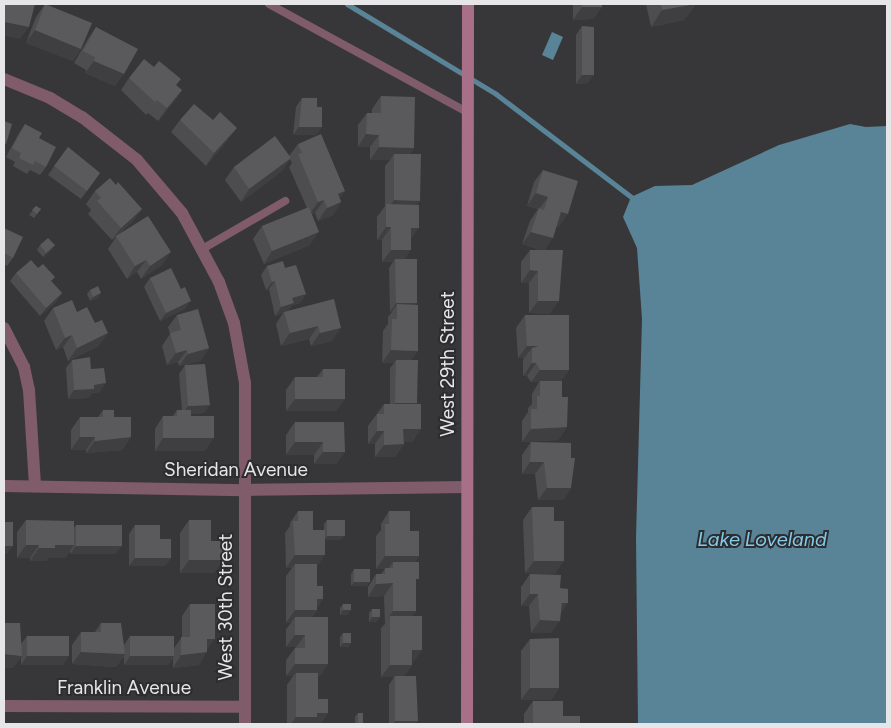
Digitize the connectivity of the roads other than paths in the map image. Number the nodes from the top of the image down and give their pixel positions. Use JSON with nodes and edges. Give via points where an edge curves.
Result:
{"nodes":[{"id":1,"x":269,"y":4,"type":"edge"},
{"id":2,"x":468,"y":4,"type":"edge"},
{"id":3,"x":4,"y":79,"type":"edge"},
{"id":4,"x":467,"y":112,"type":"junction"},
{"id":5,"x":285,"y":201,"type":"dead end"},
{"id":6,"x":204,"y":248,"type":"junction"},
{"id":7,"x":4,"y":328,"type":"edge"},
{"id":8,"x":4,"y":486,"type":"edge"},
{"id":9,"x":35,"y":486,"type":"junction"},
{"id":10,"x":467,"y":487,"type":"junction"},
{"id":11,"x":245,"y":490,"type":"junction"},
{"id":12,"x":4,"y":706,"type":"edge"},
{"id":13,"x":245,"y":707,"type":"junction"},
{"id":14,"x":245,"y":724,"type":"edge"},
{"id":15,"x":467,"y":724,"type":"edge"}],
"edges":[{"from":1,"to":4,"type":"lane"},
{"from":2,"to":4,"type":"main road","name":"West 29th Street"},
{"from":3,"to":6,"type":"street","name":"West 30th Street","via":[[50,98],[82,117],[137,160],[182,212]]},
{"from":4,"to":10,"type":"main road","name":"West 29th Street"},
{"from":5,"to":6,"type":"lane"},
{"from":6,"to":11,"type":"street","name":"West 30th Street","via":[[228,306],[241,353],[245,383]]},
{"from":7,"to":9,"type":"street","via":[[24,367],[29,390]]},
{"from":8,"to":9,"type":"street","name":"Sheridan Avenue"},
{"from":9,"to":11,"type":"street","name":"Sheridan Avenue"},
{"from":10,"to":11,"type":"street","name":"Sheridan Avenue"},
{"from":10,"to":15,"type":"main road","name":"West 29th Street"},
{"from":11,"to":13,"type":"street","name":"West 30th Street"},
{"from":12,"to":13,"type":"street","name":"Franklin Avenue"},
{"from":13,"to":14,"type":"street","name":"West 30th Street"}]}
